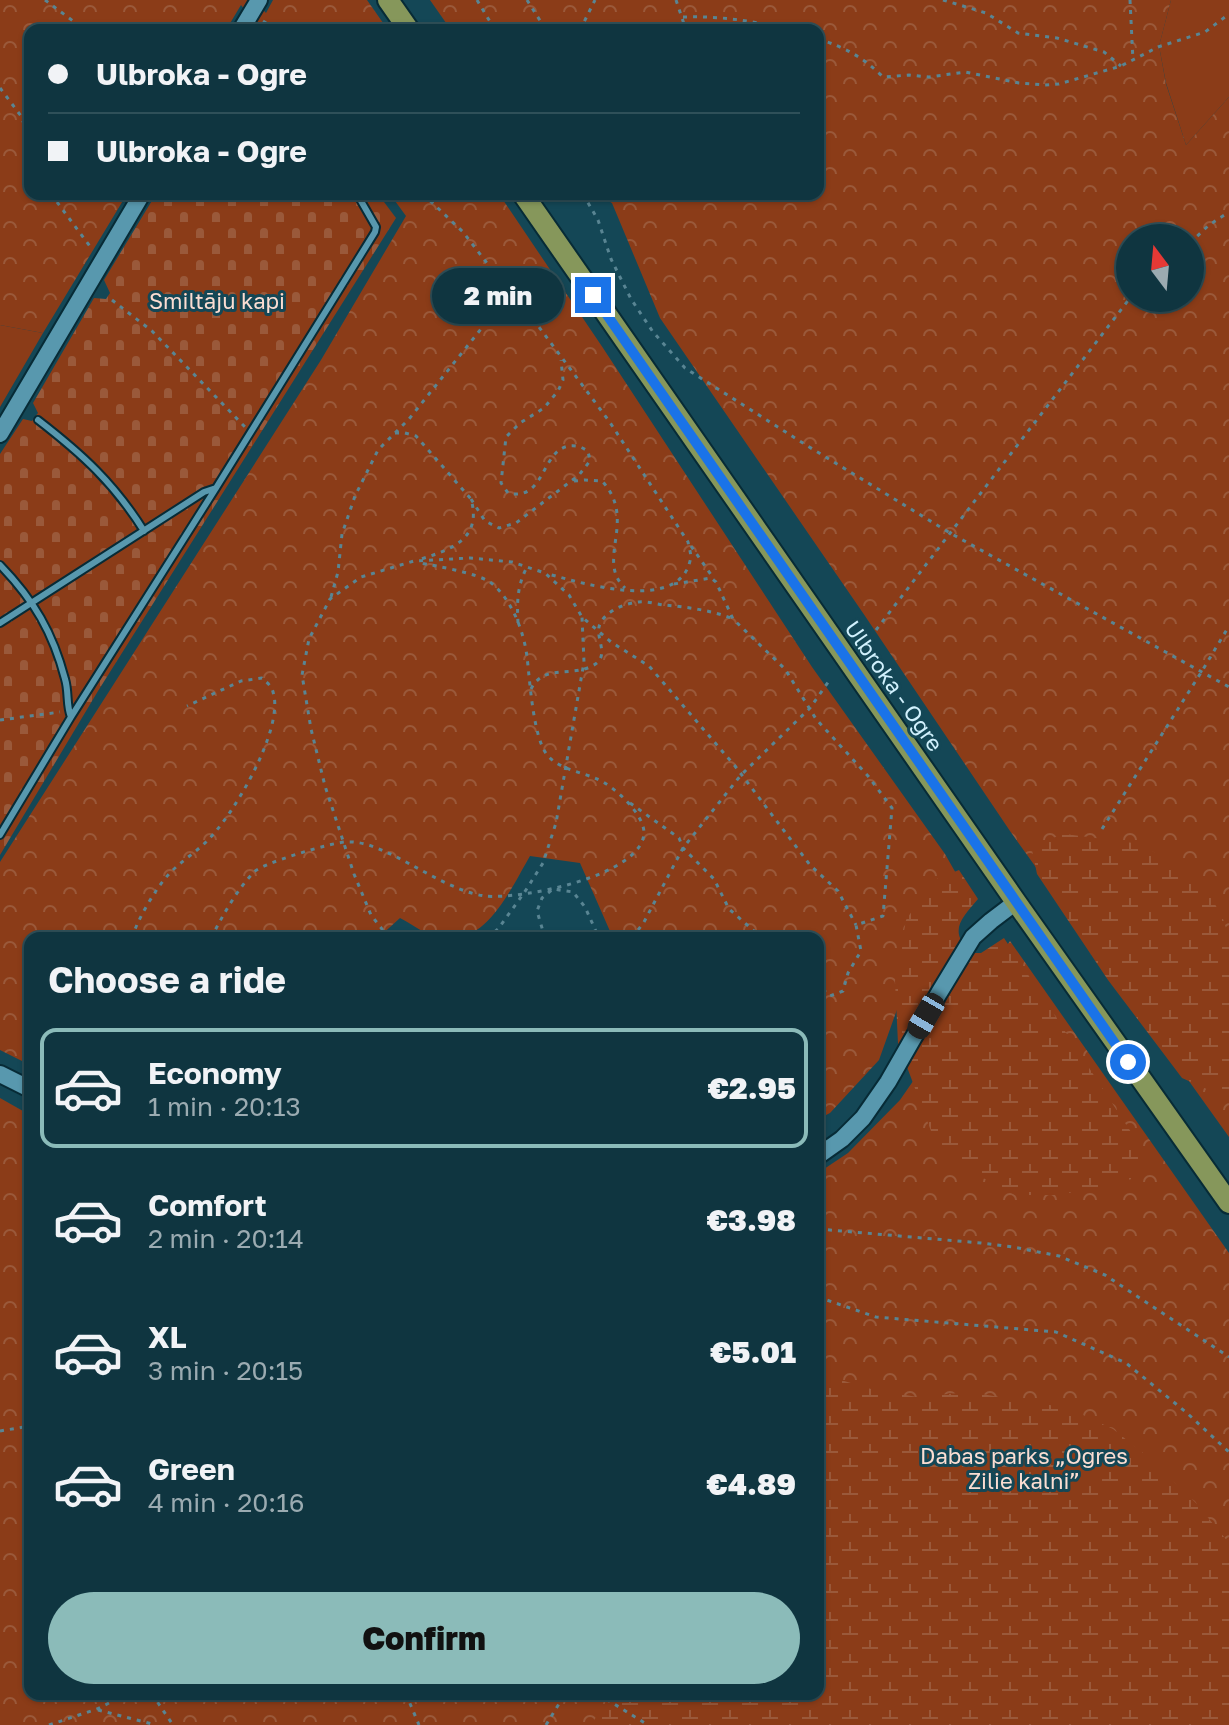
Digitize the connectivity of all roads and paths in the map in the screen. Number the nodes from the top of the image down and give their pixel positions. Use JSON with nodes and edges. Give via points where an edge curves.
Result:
{"nodes":[{"id":1,"x":45,"y":0,"type":"edge"},
{"id":2,"x":259,"y":0,"type":"edge"},
{"id":3,"x":388,"y":0,"type":"edge"},
{"id":4,"x":477,"y":0,"type":"edge"},
{"id":5,"x":527,"y":0,"type":"edge"},
{"id":6,"x":595,"y":0,"type":"edge"},
{"id":7,"x":676,"y":0,"type":"edge"},
{"id":8,"x":943,"y":0,"type":"edge"},
{"id":9,"x":1130,"y":0,"type":"edge"},
{"id":10,"x":1229,"y":14,"type":"edge"},
{"id":11,"x":683,"y":17,"type":"junction"},
{"id":12,"x":77,"y":24,"type":"edge"},
{"id":13,"x":247,"y":24,"type":"edge"},
{"id":14,"x":405,"y":24,"type":"edge"},
{"id":15,"x":491,"y":24,"type":"edge"},
{"id":16,"x":542,"y":24,"type":"edge"},
{"id":17,"x":583,"y":24,"type":"edge"},
{"id":18,"x":685,"y":24,"type":"edge"},
{"id":19,"x":766,"y":24,"type":"edge"},
{"id":20,"x":824,"y":41,"type":"edge"},
{"id":21,"x":1133,"y":61,"type":"junction"},
{"id":22,"x":1121,"y":66,"type":"junction"},
{"id":23,"x":0,"y":88,"type":"edge"},
{"id":24,"x":24,"y":124,"type":"edge"},
{"id":25,"x":56,"y":200,"type":"edge"},
{"id":26,"x":138,"y":200,"type":"edge"},
{"id":27,"x":360,"y":200,"type":"edge"},
{"id":28,"x":429,"y":200,"type":"edge"},
{"id":29,"x":527,"y":200,"type":"edge"},
{"id":30,"x":586,"y":200,"type":"edge"},
{"id":31,"x":1229,"y":212,"type":"edge"},
{"id":32,"x":1204,"y":230,"type":"edge"},
{"id":33,"x":102,"y":262,"type":"junction"},
{"id":34,"x":112,"y":300,"type":"dead end"},
{"id":35,"x":523,"y":310,"type":"junction"},
{"id":36,"x":1119,"y":312,"type":"edge"},
{"id":37,"x":560,"y":356,"type":"junction"},
{"id":38,"x":38,"y":420,"type":"dead end"},
{"id":39,"x":250,"y":433,"type":"junction"},
{"id":40,"x":395,"y":433,"type":"junction"},
{"id":41,"x":0,"y":434,"type":"edge"},
{"id":42,"x":570,"y":482,"type":"junction"},
{"id":43,"x":216,"y":488,"type":"junction"},
{"id":44,"x":471,"y":499,"type":"junction"},
{"id":45,"x":144,"y":531,"type":"junction"},
{"id":46,"x":950,"y":533,"type":"junction"},
{"id":47,"x":688,"y":542,"type":"junction"},
{"id":48,"x":414,"y":561,"type":"junction"},
{"id":49,"x":0,"y":565,"type":"edge"},
{"id":50,"x":527,"y":567,"type":"junction"},
{"id":51,"x":545,"y":573,"type":"junction"},
{"id":52,"x":716,"y":582,"type":"junction"},
{"id":53,"x":670,"y":585,"type":"junction"},
{"id":54,"x":626,"y":590,"type":"junction"},
{"id":55,"x":330,"y":599,"type":"junction"},
{"id":56,"x":31,"y":603,"type":"junction"},
{"id":57,"x":582,"y":617,"type":"junction"},
{"id":58,"x":733,"y":619,"type":"junction"},
{"id":59,"x":0,"y":623,"type":"edge"},
{"id":60,"x":1229,"y":626,"type":"edge"},
{"id":61,"x":518,"y":627,"type":"junction"},
{"id":62,"x":876,"y":630,"type":"dead end"},
{"id":63,"x":599,"y":631,"type":"junction"},
{"id":64,"x":583,"y":669,"type":"junction"},
{"id":65,"x":1202,"y":671,"type":"junction"},
{"id":66,"x":829,"y":681,"type":"dead end"},
{"id":67,"x":1229,"y":687,"type":"edge"},
{"id":68,"x":531,"y":689,"type":"junction"},
{"id":69,"x":187,"y":706,"type":"dead end"},
{"id":70,"x":810,"y":708,"type":"junction"},
{"id":71,"x":70,"y":714,"type":"junction"},
{"id":72,"x":0,"y":720,"type":"edge"},
{"id":73,"x":565,"y":768,"type":"junction"},
{"id":74,"x":741,"y":775,"type":"junction"},
{"id":75,"x":627,"y":802,"type":"junction"},
{"id":76,"x":1102,"y":829,"type":"dead end"},
{"id":77,"x":0,"y":835,"type":"edge"},
{"id":78,"x":343,"y":842,"type":"junction"},
{"id":79,"x":683,"y":848,"type":"junction"},
{"id":80,"x":553,"y":889,"type":"junction"},
{"id":81,"x":524,"y":893,"type":"junction"},
{"id":82,"x":1016,"y":902,"type":"junction"},
{"id":83,"x":856,"y":925,"type":"junction"},
{"id":84,"x":134,"y":932,"type":"edge"},
{"id":85,"x":214,"y":932,"type":"edge"},
{"id":86,"x":384,"y":932,"type":"edge"},
{"id":87,"x":494,"y":932,"type":"edge"},
{"id":88,"x":543,"y":932,"type":"edge"},
{"id":89,"x":596,"y":932,"type":"edge"},
{"id":90,"x":636,"y":932,"type":"edge"},
{"id":91,"x":755,"y":932,"type":"edge"},
{"id":92,"x":824,"y":990,"type":"edge"},
{"id":93,"x":0,"y":1074,"type":"edge"},
{"id":94,"x":24,"y":1086,"type":"edge"},
{"id":95,"x":824,"y":1152,"type":"edge"},
{"id":96,"x":1229,"y":1203,"type":"edge"},
{"id":97,"x":824,"y":1230,"type":"edge"},
{"id":98,"x":824,"y":1299,"type":"edge"},
{"id":99,"x":1229,"y":1357,"type":"edge"},
{"id":100,"x":24,"y":1427,"type":"edge"},
{"id":101,"x":0,"y":1431,"type":"edge"},
{"id":102,"x":1229,"y":1452,"type":"edge"},
{"id":103,"x":115,"y":1700,"type":"edge"},
{"id":104,"x":156,"y":1700,"type":"edge"},
{"id":105,"x":409,"y":1700,"type":"edge"},
{"id":106,"x":561,"y":1700,"type":"edge"},
{"id":107,"x":608,"y":1700,"type":"edge"},
{"id":108,"x":97,"y":1709,"type":"junction"},
{"id":109,"x":49,"y":1725,"type":"edge"},
{"id":110,"x":156,"y":1725,"type":"edge"},
{"id":111,"x":173,"y":1725,"type":"edge"},
{"id":112,"x":419,"y":1725,"type":"edge"},
{"id":113,"x":546,"y":1725,"type":"edge"},
{"id":114,"x":648,"y":1725,"type":"edge"}],
"edges":[{"from":1,"to":12,"type":"path"},
{"from":2,"to":13,"type":"street"},
{"from":3,"to":14,"type":"main road"},
{"from":4,"to":15,"type":"path"},
{"from":5,"to":16,"type":"path"},
{"from":6,"to":17,"type":"path"},
{"from":7,"to":11,"type":"path"},
{"from":8,"to":22,"type":"path","via":[[986,13],[1018,33],[1104,52]]},
{"from":9,"to":21,"type":"path"},
{"from":10,"to":21,"type":"path","via":[[1205,32]]},
{"from":11,"to":18,"type":"path"},
{"from":11,"to":19,"type":"path"},
{"from":20,"to":22,"type":"path","via":[[862,58],[883,77],[965,72],[1045,85]]},
{"from":21,"to":22,"type":"path"},
{"from":23,"to":24,"type":"path"},
{"from":25,"to":33,"type":"path"},
{"from":26,"to":33,"type":"street"},
{"from":27,"to":39,"type":"lane","via":[[375,232]]},
{"from":28,"to":35,"type":"path","via":[[463,232]]},
{"from":29,"to":82,"type":"main road","name":"Ulbroka - Ogre"},
{"from":30,"to":46,"type":"path","via":[[631,299],[685,368]]},
{"from":31,"to":32,"type":"path"},
{"from":33,"to":41,"type":"street"},
{"from":34,"to":39,"type":"path","via":[[152,331]]},
{"from":35,"to":37,"type":"path"},
{"from":35,"to":40,"type":"path","via":[[502,308],[485,324]]},
{"from":36,"to":46,"type":"path"},
{"from":37,"to":42,"type":"path","via":[[563,380],[558,391],[506,437],[501,483],[518,496],[529,491],[548,461],[562,448],[575,446],[588,451],[590,461]]},
{"from":37,"to":47,"type":"path"},
{"from":38,"to":45,"type":"lane","via":[[89,461]]},
{"from":39,"to":43,"type":"lane"},
{"from":40,"to":44,"type":"path","via":[[416,436]]},
{"from":40,"to":55,"type":"path","via":[[378,450],[355,496]]},
{"from":42,"to":44,"type":"path","via":[[516,523],[499,528],[485,521]]},
{"from":42,"to":54,"type":"path","via":[[602,481],[611,490],[619,523],[613,569]]},
{"from":43,"to":45,"type":"lane"},
{"from":43,"to":71,"type":"lane"},
{"from":44,"to":48,"type":"path","via":[[472,527],[461,541]]},
{"from":45,"to":56,"type":"lane"},
{"from":46,"to":62,"type":"path"},
{"from":46,"to":65,"type":"path"},
{"from":47,"to":52,"type":"path"},
{"from":47,"to":53,"type":"path","via":[[691,559],[685,574]]},
{"from":48,"to":50,"type":"path","via":[[470,558]]},
{"from":48,"to":55,"type":"path","via":[[361,577]]},
{"from":48,"to":61,"type":"path","via":[[489,581],[509,603]]},
{"from":49,"to":56,"type":"lane"},
{"from":50,"to":51,"type":"path"},
{"from":50,"to":61,"type":"path","via":[[519,583]]},
{"from":51,"to":54,"type":"path"},
{"from":51,"to":57,"type":"path","via":[[569,595]]},
{"from":52,"to":53,"type":"path","via":[[711,578]]},
{"from":52,"to":58,"type":"path"},
{"from":53,"to":54,"type":"path"},
{"from":55,"to":78,"type":"path","via":[[309,639],[302,675],[311,729]]},
{"from":56,"to":59,"type":"lane"},
{"from":56,"to":71,"type":"lane","via":[[59,658]]},
{"from":57,"to":63,"type":"path"},
{"from":57,"to":64,"type":"path"},
{"from":58,"to":63,"type":"path","via":[[640,602],[610,613]]},
{"from":58,"to":70,"type":"path","via":[[785,669]]},
{"from":60,"to":65,"type":"path"},
{"from":61,"to":68,"type":"path"},
{"from":63,"to":64,"type":"path","via":[[603,653],[592,667]]},
{"from":63,"to":74,"type":"path","via":[[649,666]]},
{"from":64,"to":68,"type":"path","via":[[543,676]]},
{"from":64,"to":73,"type":"path"},
{"from":65,"to":67,"type":"path"},
{"from":65,"to":76,"type":"path"},
{"from":66,"to":70,"type":"path"},
{"from":68,"to":73,"type":"path","via":[[536,728],[548,756]]},
{"from":69,"to":84,"type":"path","via":[[241,681],[262,678],[273,689],[276,708],[264,752],[235,805],[208,840],[168,874]]},
{"from":70,"to":74,"type":"path"},
{"from":70,"to":83,"type":"path","via":[[892,808],[883,916]]},
{"from":71,"to":72,"type":"path"},
{"from":71,"to":77,"type":"lane"},
{"from":73,"to":75,"type":"path","via":[[600,780]]},
{"from":73,"to":81,"type":"path","via":[[543,863]]},
{"from":74,"to":79,"type":"path"},
{"from":74,"to":83,"type":"path","via":[[810,865],[838,891]]},
{"from":75,"to":79,"type":"path","via":[[679,838]]},
{"from":75,"to":80,"type":"path","via":[[640,817],[644,833],[639,847],[617,866]]},
{"from":78,"to":81,"type":"path","via":[[364,843],[484,896]]},
{"from":78,"to":85,"type":"path","via":[[256,870]]},
{"from":78,"to":86,"type":"path","via":[[371,915]]},
{"from":79,"to":90,"type":"path"},
{"from":79,"to":91,"type":"path","via":[[714,879],[729,909]]},
{"from":80,"to":81,"type":"path"},
{"from":80,"to":88,"type":"path","via":[[537,911]]},
{"from":80,"to":89,"type":"path","via":[[573,892]]},
{"from":81,"to":87,"type":"path"},
{"from":82,"to":95,"type":"street","via":[[973,937],[888,1082],[863,1118]]},
{"from":82,"to":96,"type":"main road","name":"Ulbroka - Ogre"},
{"from":83,"to":92,"type":"path","via":[[861,951],[843,991],[830,996]]},
{"from":93,"to":94,"type":"street"},
{"from":97,"to":99,"type":"path","via":[[981,1243],[1059,1256],[1105,1275]]},
{"from":98,"to":102,"type":"path","via":[[876,1317],[1056,1332],[1126,1363]]},
{"from":100,"to":101,"type":"path"},
{"from":103,"to":108,"type":"path"},
{"from":104,"to":111,"type":"path"},
{"from":105,"to":112,"type":"path"},
{"from":106,"to":113,"type":"path"},
{"from":107,"to":114,"type":"path"},
{"from":108,"to":109,"type":"path"},
{"from":108,"to":110,"type":"path"}]}
